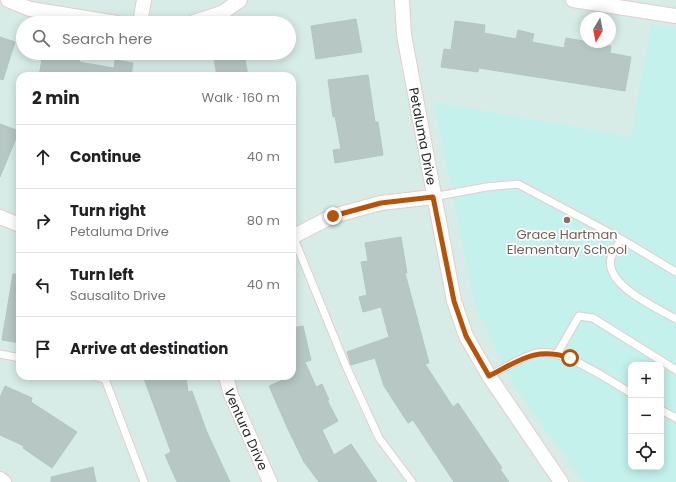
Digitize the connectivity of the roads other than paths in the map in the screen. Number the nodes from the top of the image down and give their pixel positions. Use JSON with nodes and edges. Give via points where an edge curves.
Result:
{"nodes":[{"id":1,"x":144,"y":0,"type":"edge"},
{"id":2,"x":240,"y":0,"type":"edge"},
{"id":3,"x":402,"y":0,"type":"edge"},
{"id":4,"x":573,"y":0,"type":"edge"},
{"id":5,"x":11,"y":1,"type":"edge"},
{"id":6,"x":74,"y":16,"type":"edge"},
{"id":7,"x":141,"y":16,"type":"edge"},
{"id":8,"x":213,"y":16,"type":"edge"},
{"id":9,"x":676,"y":16,"type":"edge"},
{"id":10,"x":433,"y":197,"type":"junction"},
{"id":11,"x":0,"y":217,"type":"edge"},
{"id":12,"x":16,"y":223,"type":"edge"},
{"id":13,"x":296,"y":234,"type":"edge"},
{"id":14,"x":621,"y":239,"type":"junction"},
{"id":15,"x":296,"y":246,"type":"edge"},
{"id":16,"x":676,"y":272,"type":"edge"},
{"id":17,"x":676,"y":319,"type":"edge"},
{"id":18,"x":0,"y":354,"type":"edge"},
{"id":19,"x":557,"y":354,"type":"junction"},
{"id":20,"x":16,"y":357,"type":"edge"},
{"id":21,"x":676,"y":370,"type":"edge"},
{"id":22,"x":489,"y":376,"type":"junction"},
{"id":23,"x":106,"y":380,"type":"edge"},
{"id":24,"x":227,"y":380,"type":"edge"},
{"id":25,"x":628,"y":391,"type":"edge"},
{"id":26,"x":664,"y":412,"type":"edge"},
{"id":27,"x":676,"y":418,"type":"edge"},
{"id":28,"x":0,"y":478,"type":"edge"},
{"id":29,"x":4,"y":482,"type":"edge"},
{"id":30,"x":144,"y":482,"type":"edge"},
{"id":31,"x":270,"y":482,"type":"edge"},
{"id":32,"x":412,"y":482,"type":"edge"},
{"id":33,"x":561,"y":482,"type":"edge"}],
"edges":[{"from":1,"to":7,"type":"street"},
{"from":2,"to":8,"type":"street","via":[[222,13]]},
{"from":3,"to":10,"type":"street","name":"Petaluma Drive","via":[[404,35]]},
{"from":4,"to":9,"type":"street"},
{"from":5,"to":6,"type":"street","via":[[30,9]]},
{"from":10,"to":13,"type":"street","via":[[381,203],[333,216]]},
{"from":10,"to":14,"type":"lane","via":[[518,184]]},
{"from":10,"to":22,"type":"street","name":"Petaluma Drive","via":[[454,301],[466,336]]},
{"from":11,"to":12,"type":"street"},
{"from":14,"to":16,"type":"lane"},
{"from":14,"to":17,"type":"lane","via":[[611,259],[612,274],[620,285]]},
{"from":15,"to":32,"type":"lane","via":[[346,366],[380,438]]},
{"from":18,"to":20,"type":"lane"},
{"from":19,"to":21,"type":"lane","via":[[579,316],[593,318]]},
{"from":19,"to":22,"type":"lane","via":[[534,353]]},
{"from":19,"to":25,"type":"lane","via":[[570,358]]},
{"from":22,"to":33,"type":"street","name":"Petaluma Drive"},
{"from":23,"to":30,"type":"lane"},
{"from":24,"to":31,"type":"street","name":"Ventura Drive","via":[[231,395]]},
{"from":26,"to":27,"type":"lane"},
{"from":28,"to":29,"type":"street"}]}
